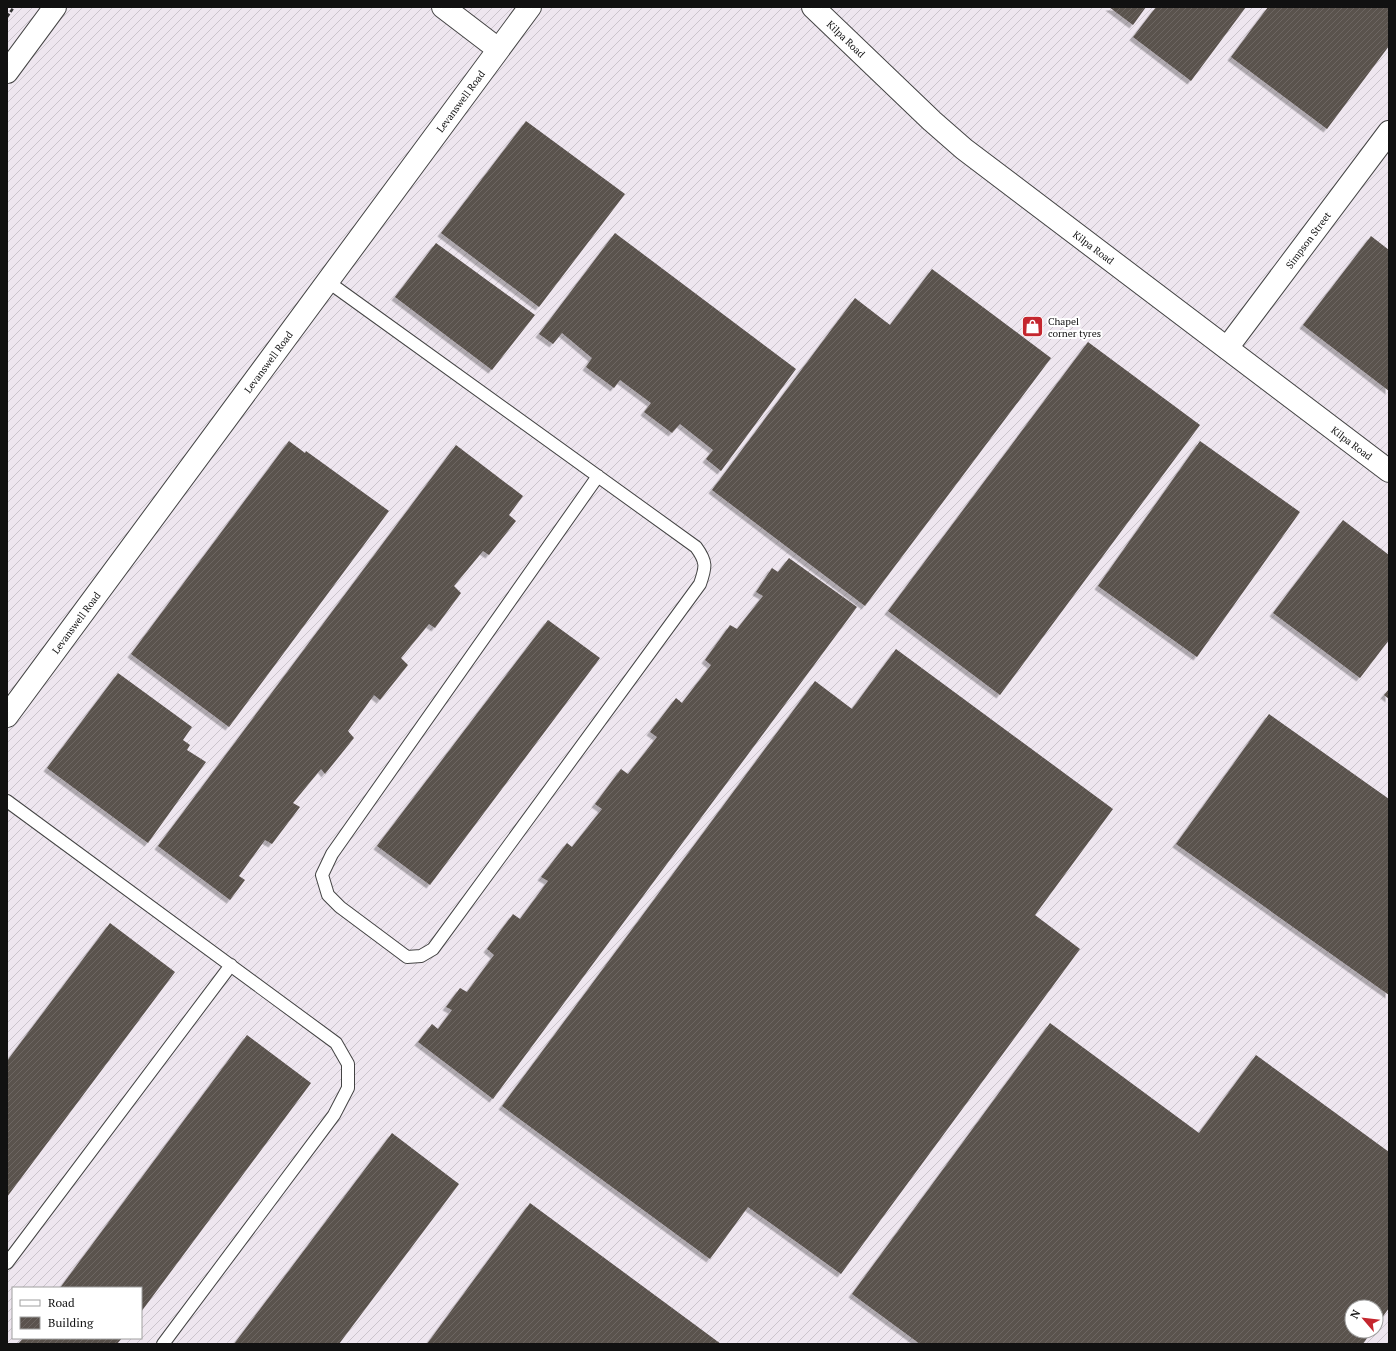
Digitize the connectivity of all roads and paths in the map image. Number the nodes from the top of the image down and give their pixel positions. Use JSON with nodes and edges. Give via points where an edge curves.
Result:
{"nodes":[{"id":1,"x":14,"y":7,"type":"edge"},
{"id":2,"x":55,"y":7,"type":"edge"},
{"id":3,"x":443,"y":7,"type":"edge"},
{"id":4,"x":530,"y":7,"type":"edge"},
{"id":5,"x":813,"y":7,"type":"edge"},
{"id":6,"x":7,"y":17,"type":"edge"},
{"id":7,"x":498,"y":49,"type":"junction"},
{"id":8,"x":7,"y":72,"type":"edge"},
{"id":9,"x":1389,"y":132,"type":"edge"},
{"id":10,"x":327,"y":281,"type":"junction"},
{"id":11,"x":1227,"y":348,"type":"junction"},
{"id":12,"x":1389,"y":471,"type":"edge"},
{"id":13,"x":598,"y":476,"type":"junction"},
{"id":14,"x":7,"y":716,"type":"edge"},
{"id":15,"x":7,"y":801,"type":"edge"},
{"id":16,"x":231,"y":965,"type":"junction"},
{"id":17,"x":7,"y":1263,"type":"edge"},
{"id":18,"x":163,"y":1344,"type":"edge"}],
"edges":[{"from":1,"to":6,"type":"path"},
{"from":2,"to":8,"type":"street"},
{"from":3,"to":7,"type":"street"},
{"from":4,"to":7,"type":"street","name":"Levanswell Road"},
{"from":5,"to":11,"type":"street","name":"Kilpa Road","via":[[964,149]]},
{"from":7,"to":10,"type":"street","name":"Levanswell Road"},
{"from":9,"to":11,"type":"street","name":"Simpson Street"},
{"from":10,"to":13,"type":"lane"},
{"from":10,"to":14,"type":"street","name":"Levanswell Road"},
{"from":11,"to":12,"type":"street","name":"Kilpa Road"},
{"from":13,"to":13,"type":"lane","via":[[696,547],[704,558],[705,570],[700,584],[433,949],[421,956],[407,957],[328,896],[322,874],[332,854]]},
{"from":15,"to":16,"type":"lane"},
{"from":16,"to":17,"type":"lane"},
{"from":16,"to":18,"type":"lane","via":[[336,1043],[348,1064],[348,1088],[334,1115]]}]}
